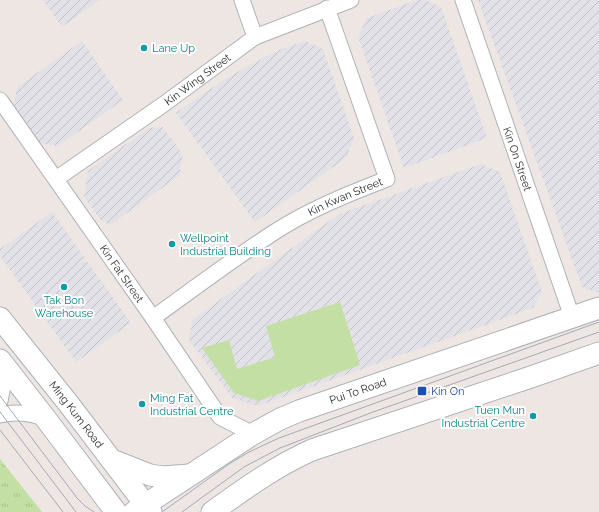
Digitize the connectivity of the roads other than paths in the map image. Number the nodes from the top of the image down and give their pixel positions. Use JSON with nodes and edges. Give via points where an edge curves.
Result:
{"nodes":[{"id":1,"x":242,"y":0,"type":"edge"},
{"id":2,"x":351,"y":0,"type":"edge"},
{"id":3,"x":464,"y":0,"type":"edge"},
{"id":4,"x":327,"y":8,"type":"junction"},
{"id":5,"x":255,"y":37,"type":"junction"},
{"id":6,"x":0,"y":100,"type":"edge"},
{"id":7,"x":56,"y":179,"type":"junction"},
{"id":8,"x":599,"y":308,"type":"edge"},
{"id":9,"x":572,"y":317,"type":"junction"},
{"id":10,"x":0,"y":318,"type":"edge"},
{"id":11,"x":153,"y":318,"type":"junction"},
{"id":12,"x":599,"y":353,"type":"edge"},
{"id":13,"x":2,"y":362,"type":"edge"},
{"id":14,"x":0,"y":401,"type":"edge"},
{"id":15,"x":0,"y":416,"type":"edge"},
{"id":16,"x":46,"y":419,"type":"junction"},
{"id":17,"x":253,"y":434,"type":"junction"},
{"id":18,"x":111,"y":460,"type":"junction"},
{"id":19,"x":190,"y":475,"type":"junction"},
{"id":20,"x":144,"y":509,"type":"edge"},
{"id":21,"x":116,"y":512,"type":"edge"},
{"id":22,"x":212,"y":512,"type":"edge"}],
"edges":[{"from":1,"to":5,"type":"street"},
{"from":2,"to":4,"type":"street","name":"Kin Wing Street"},
{"from":3,"to":9,"type":"street","name":"Kin On Street"},
{"from":4,"to":5,"type":"street","name":"Kin Wing Street"},
{"from":4,"to":11,"type":"street","name":"Kin Kwan Street","via":[[387,179],[335,199],[274,232]]},
{"from":5,"to":7,"type":"street","name":"Kin Wing Street"},
{"from":6,"to":7,"type":"street","name":"Kin Fat Street"},
{"from":7,"to":11,"type":"street","name":"Kin Fat Street"},
{"from":8,"to":9,"type":"main road","name":"Pui To Road"},
{"from":9,"to":17,"type":"main road","name":"Pui To Road","via":[[299,411]]},
{"from":10,"to":18,"type":"main road","name":"Ming Kum Road"},
{"from":11,"to":17,"type":"street","name":"Kin Fat Street","via":[[220,417]]},
{"from":12,"to":22,"type":"main road","via":[[312,450],[293,458]]},
{"from":13,"to":14,"type":"street","via":[[4,381]]},
{"from":13,"to":16,"type":"main road"},
{"from":15,"to":16,"type":"street","via":[[13,413]]},
{"from":16,"to":21,"type":"main road"},
{"from":17,"to":19,"type":"main road","name":"Pui To Road"},
{"from":18,"to":19,"type":"main road","via":[[150,475]]},
{"from":18,"to":20,"type":"main road","name":"Ming Kum Road"},
{"from":19,"to":20,"type":"main road","name":"Pui To Road"}]}
